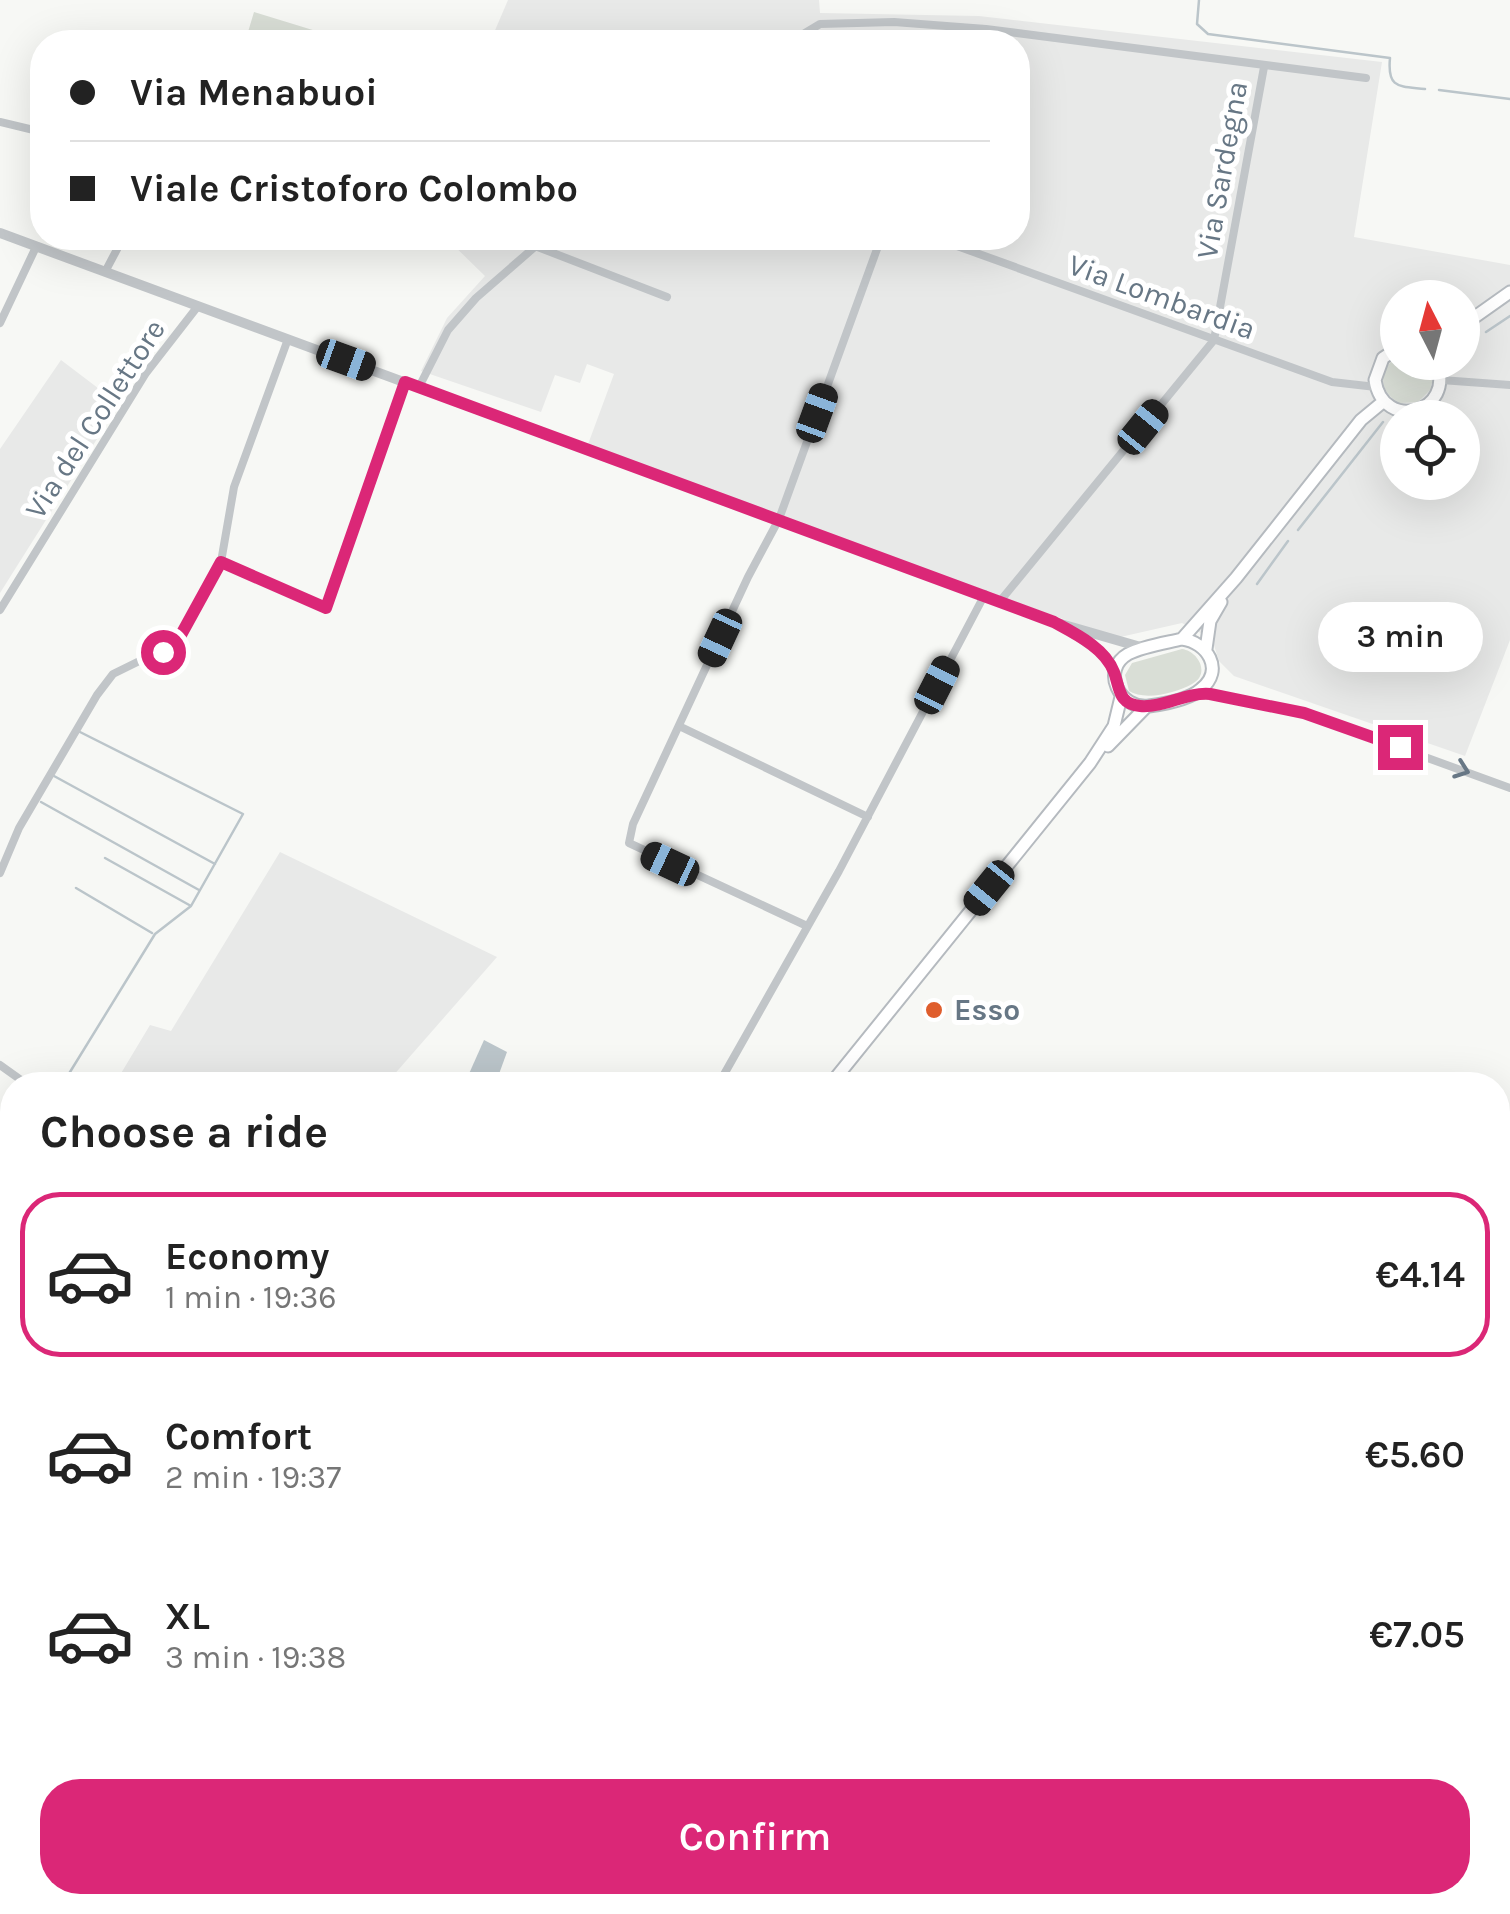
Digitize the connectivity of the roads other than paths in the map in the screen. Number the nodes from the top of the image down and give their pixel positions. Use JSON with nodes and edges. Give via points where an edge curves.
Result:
{"nodes":[{"id":1,"x":810,"y":30,"type":"edge"},
{"id":2,"x":993,"y":30,"type":"edge"},
{"id":3,"x":1030,"y":35,"type":"edge"},
{"id":4,"x":1264,"y":67,"type":"junction"},
{"id":5,"x":1366,"y":78,"type":"dead end"},
{"id":6,"x":0,"y":122,"type":"edge"},
{"id":7,"x":30,"y":129,"type":"edge"},
{"id":8,"x":0,"y":234,"type":"edge"},
{"id":9,"x":30,"y":245,"type":"edge"},
{"id":10,"x":35,"y":250,"type":"edge"},
{"id":11,"x":44,"y":250,"type":"edge"},
{"id":12,"x":117,"y":250,"type":"edge"},
{"id":13,"x":530,"y":250,"type":"edge"},
{"id":14,"x":545,"y":250,"type":"edge"},
{"id":15,"x":877,"y":250,"type":"edge"},
{"id":16,"x":968,"y":250,"type":"edge"},
{"id":17,"x":105,"y":272,"type":"junction"},
{"id":18,"x":1510,"y":292,"type":"edge"},
{"id":19,"x":667,"y":297,"type":"dead end"},
{"id":20,"x":0,"y":300,"type":"edge"},
{"id":21,"x":11,"y":304,"type":"junction"},
{"id":22,"x":198,"y":306,"type":"junction"},
{"id":23,"x":1480,"y":313,"type":"edge"},
{"id":24,"x":0,"y":323,"type":"edge"},
{"id":25,"x":288,"y":339,"type":"junction"},
{"id":26,"x":1214,"y":340,"type":"junction"},
{"id":27,"x":1380,"y":362,"type":"edge"},
{"id":28,"x":1441,"y":380,"type":"joint"},
{"id":29,"x":405,"y":382,"type":"junction"},
{"id":30,"x":1510,"y":385,"type":"edge"},
{"id":31,"x":420,"y":387,"type":"junction"},
{"id":32,"x":1376,"y":387,"type":"junction"},
{"id":33,"x":1383,"y":400,"type":"edge"},
{"id":34,"x":1432,"y":400,"type":"edge"},
{"id":35,"x":1380,"y":405,"type":"edge"},
{"id":36,"x":779,"y":519,"type":"junction"},
{"id":37,"x":221,"y":562,"type":"junction"},
{"id":38,"x":1236,"y":578,"type":"junction"},
{"id":39,"x":985,"y":594,"type":"junction"},
{"id":40,"x":1001,"y":600,"type":"junction"},
{"id":41,"x":0,"y":610,"type":"edge"},
{"id":42,"x":1054,"y":622,"type":"junction"},
{"id":43,"x":1182,"y":639,"type":"junction"},
{"id":44,"x":1145,"y":649,"type":"junction"},
{"id":45,"x":1206,"y":649,"type":"junction"},
{"id":46,"x":1115,"y":674,"type":"junction"},
{"id":47,"x":1198,"y":693,"type":"junction"},
{"id":48,"x":1121,"y":697,"type":"junction"},
{"id":49,"x":1146,"y":707,"type":"junction"},
{"id":50,"x":679,"y":726,"type":"junction"},
{"id":51,"x":1090,"y":763,"type":"junction"},
{"id":52,"x":1510,"y":788,"type":"edge"},
{"id":53,"x":868,"y":817,"type":"junction"},
{"id":54,"x":0,"y":873,"type":"edge"},
{"id":55,"x":807,"y":926,"type":"junction"},
{"id":56,"x":725,"y":1072,"type":"edge"},
{"id":57,"x":840,"y":1072,"type":"edge"}],
"edges":[{"from":1,"to":2,"type":"street","via":[[820,24],[894,22]]},
{"from":3,"to":4,"type":"street"},
{"from":4,"to":5,"type":"street"},
{"from":4,"to":26,"type":"street","name":"Via Sardegna"},
{"from":6,"to":7,"type":"street"},
{"from":8,"to":9,"type":"street"},
{"from":10,"to":21,"type":"street"},
{"from":11,"to":17,"type":"street"},
{"from":12,"to":17,"type":"street"},
{"from":13,"to":31,"type":"street","via":[[448,330]]},
{"from":14,"to":19,"type":"street"},
{"from":15,"to":36,"type":"street"},
{"from":16,"to":26,"type":"street","name":"Via Lombardia"},
{"from":17,"to":22,"type":"street"},
{"from":18,"to":23,"type":"main road"},
{"from":20,"to":21,"type":"street"},
{"from":21,"to":24,"type":"street"},
{"from":22,"to":25,"type":"street"},
{"from":22,"to":41,"type":"street","name":"Via del Collettore","via":[[146,372]]},
{"from":25,"to":29,"type":"street"},
{"from":25,"to":37,"type":"street","via":[[234,487]]},
{"from":26,"to":32,"type":"street","name":"Via Lombardia","via":[[1332,382]]},
{"from":26,"to":40,"type":"street"},
{"from":27,"to":32,"type":"main road"},
{"from":28,"to":30,"type":"street"},
{"from":28,"to":34,"type":"main road"},
{"from":29,"to":31,"type":"street"},
{"from":29,"to":37,"type":"street","via":[[326,608]]},
{"from":31,"to":36,"type":"street"},
{"from":32,"to":33,"type":"main road"},
{"from":35,"to":38,"type":"main road","via":[[1361,420]]},
{"from":36,"to":39,"type":"street"},
{"from":36,"to":50,"type":"street"},
{"from":37,"to":54,"type":"street","via":[[176,644],[113,674],[97,696]]},
{"from":38,"to":43,"type":"main road"},
{"from":38,"to":45,"type":"main road","via":[[1210,621]]},
{"from":39,"to":40,"type":"street"},
{"from":39,"to":53,"type":"street"},
{"from":40,"to":42,"type":"street"},
{"from":42,"to":44,"type":"street"},
{"from":42,"to":46,"type":"street","via":[[1104,655]]},
{"from":43,"to":44,"type":"main road"},
{"from":43,"to":45,"type":"main road"},
{"from":44,"to":46,"type":"main road","via":[[1127,654]]},
{"from":45,"to":47,"type":"main road","via":[[1210,675]]},
{"from":46,"to":48,"type":"main road"},
{"from":47,"to":49,"type":"main road"},
{"from":47,"to":52,"type":"street","one_way":true,"via":[[1304,713]]},
{"from":48,"to":49,"type":"main road"},
{"from":48,"to":51,"type":"main road","via":[[1114,726]]},
{"from":49,"to":51,"type":"main road"},
{"from":50,"to":53,"type":"street"},
{"from":50,"to":55,"type":"street","via":[[629,842]]},
{"from":51,"to":57,"type":"main road"},
{"from":53,"to":55,"type":"street"},
{"from":55,"to":56,"type":"street"}]}
